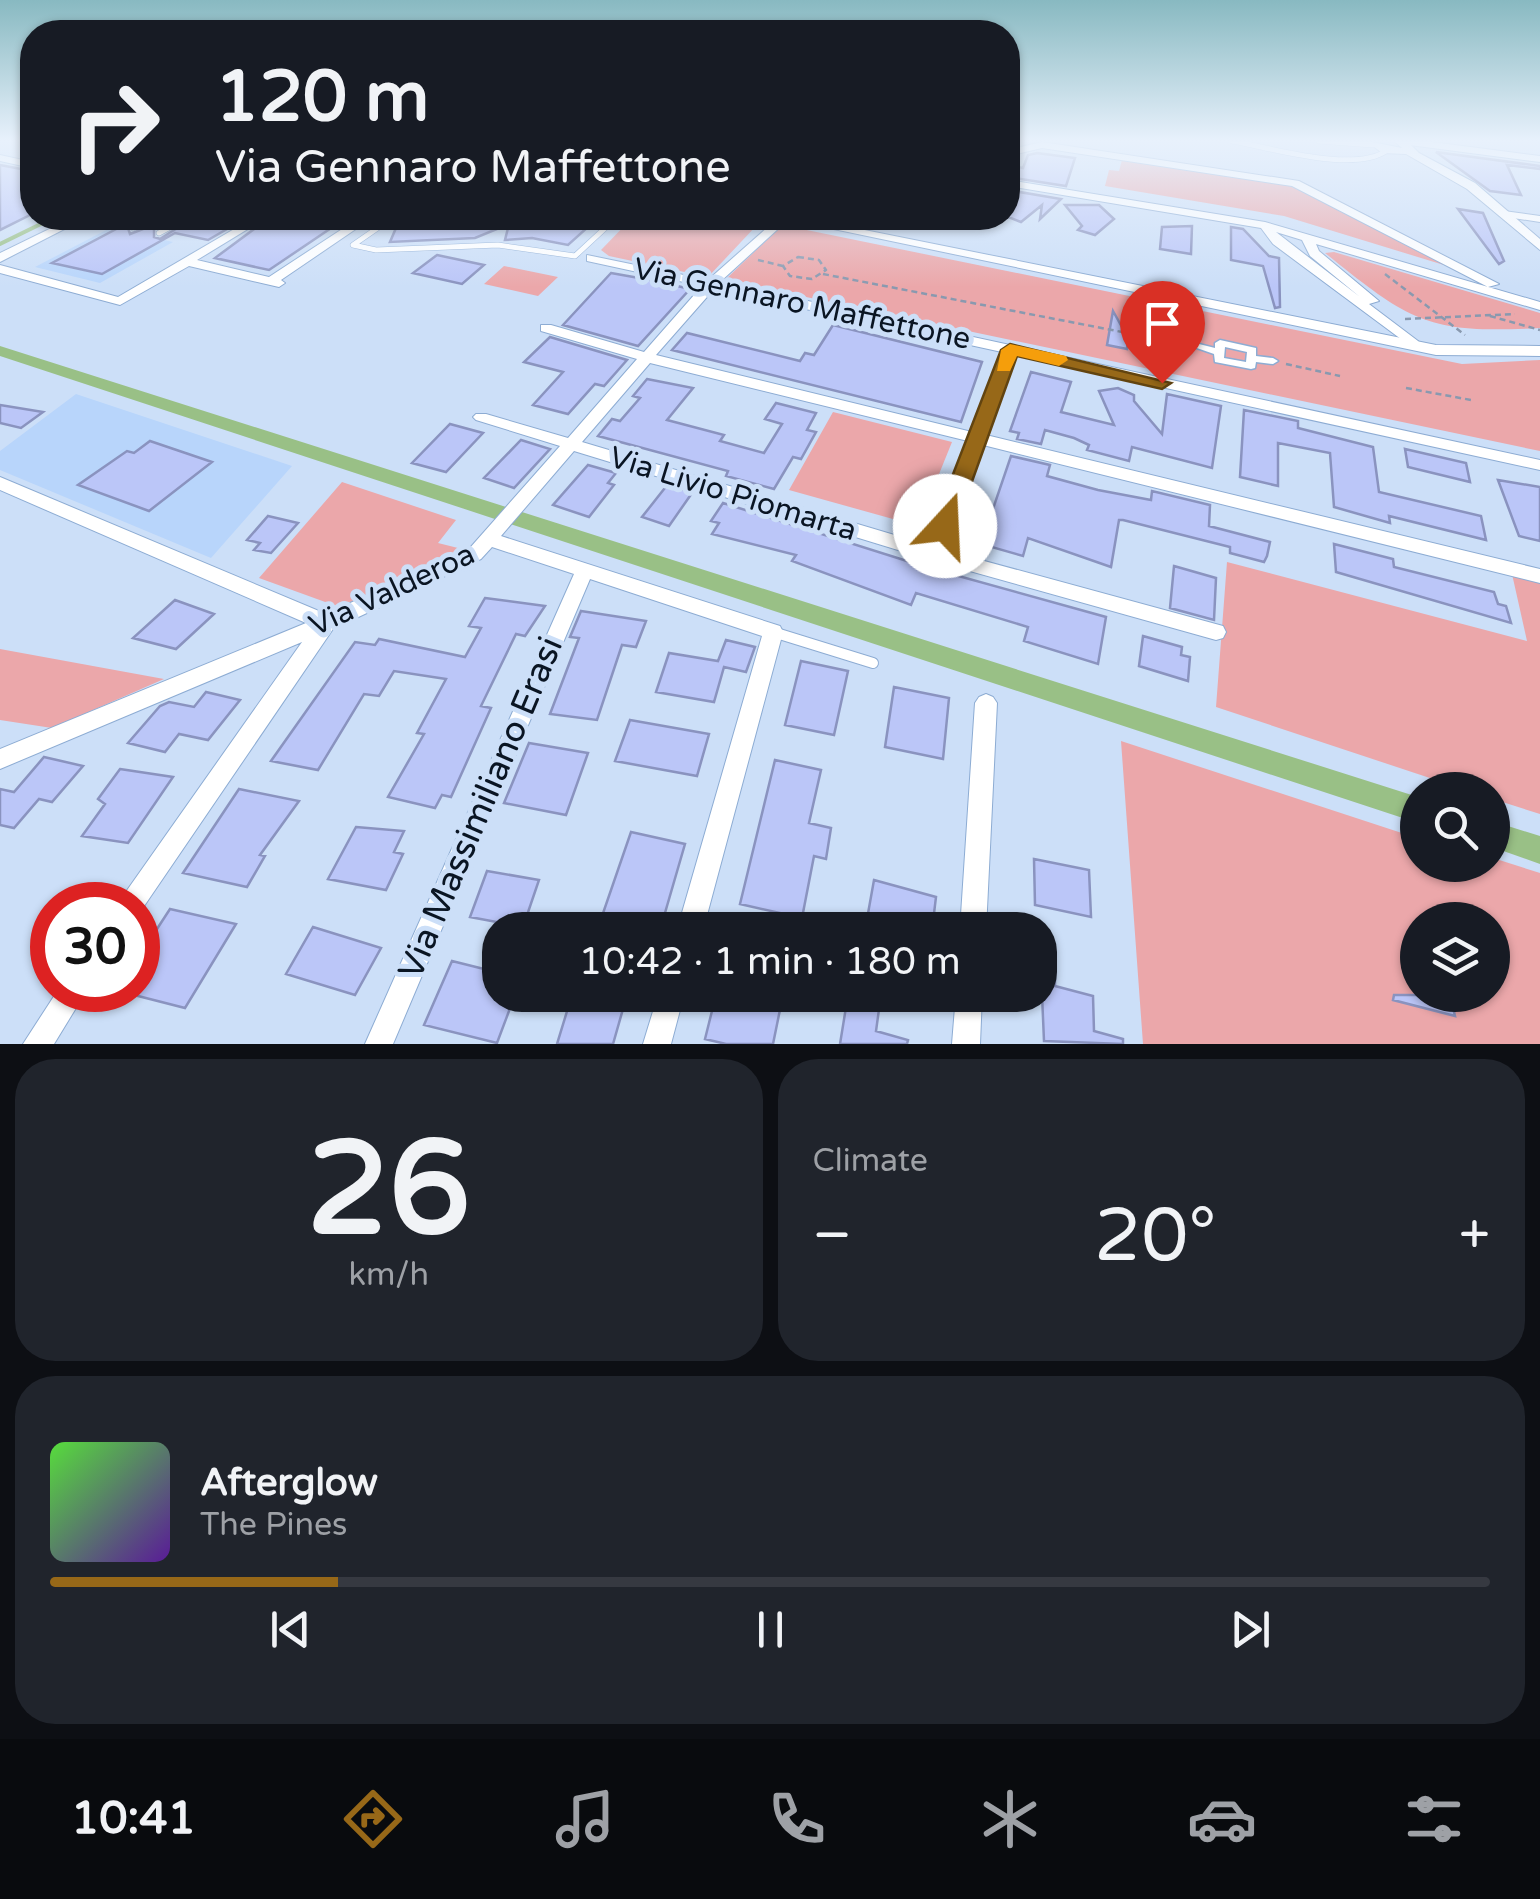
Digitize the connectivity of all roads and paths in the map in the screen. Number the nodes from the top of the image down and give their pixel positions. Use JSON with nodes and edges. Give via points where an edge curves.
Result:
{"nodes":[{"id":1,"x":1067,"y":190,"type":"edge"},
{"id":2,"x":1308,"y":190,"type":"edge"},
{"id":3,"x":1472,"y":190,"type":"edge"},
{"id":4,"x":1504,"y":214,"type":"junction"},
{"id":5,"x":1540,"y":219,"type":"edge"},
{"id":6,"x":1267,"y":223,"type":"junction"},
{"id":7,"x":56,"y":230,"type":"edge"},
{"id":8,"x":165,"y":230,"type":"edge"},
{"id":9,"x":239,"y":230,"type":"edge"},
{"id":10,"x":350,"y":230,"type":"edge"},
{"id":11,"x":374,"y":230,"type":"edge"},
{"id":12,"x":603,"y":230,"type":"edge"},
{"id":13,"x":772,"y":230,"type":"edge"},
{"id":14,"x":846,"y":230,"type":"edge"},
{"id":15,"x":159,"y":233,"type":"dead end"},
{"id":16,"x":1307,"y":234,"type":"junction"},
{"id":17,"x":1540,"y":246,"type":"edge"},
{"id":18,"x":1357,"y":254,"type":"junction"},
{"id":19,"x":741,"y":256,"type":"junction"},
{"id":20,"x":0,"y":258,"type":"edge"},
{"id":21,"x":591,"y":258,"type":"dead end"},
{"id":22,"x":185,"y":261,"type":"junction"},
{"id":23,"x":783,"y":266,"type":"junction"},
{"id":24,"x":0,"y":269,"type":"edge"},
{"id":25,"x":823,"y":274,"type":"junction"},
{"id":26,"x":711,"y":284,"type":"junction"},
{"id":27,"x":1493,"y":284,"type":"junction"},
{"id":28,"x":1540,"y":298,"type":"edge"},
{"id":29,"x":1540,"y":306,"type":"edge"},
{"id":30,"x":1522,"y":314,"type":"dead end"},
{"id":31,"x":1486,"y":315,"type":"junction"},
{"id":32,"x":1441,"y":317,"type":"junction"},
{"id":33,"x":1394,"y":319,"type":"junction"},
{"id":34,"x":546,"y":328,"type":"dead end"},
{"id":35,"x":1540,"y":330,"type":"edge"},
{"id":36,"x":1540,"y":339,"type":"edge"},
{"id":37,"x":1473,"y":341,"type":"junction"},
{"id":38,"x":1414,"y":344,"type":"junction"},
{"id":39,"x":1199,"y":347,"type":"joint"},
{"id":40,"x":1010,"y":350,"type":"junction"},
{"id":41,"x":1540,"y":352,"type":"edge"},
{"id":42,"x":645,"y":357,"type":"junction"},
{"id":43,"x":1273,"y":361,"type":"joint"},
{"id":44,"x":1340,"y":376,"type":"dead end"},
{"id":45,"x":1406,"y":388,"type":"dead end"},
{"id":46,"x":1471,"y":400,"type":"dead end"},
{"id":47,"x":481,"y":418,"type":"dead end"},
{"id":48,"x":977,"y":439,"type":"junction"},
{"id":49,"x":572,"y":445,"type":"junction"},
{"id":50,"x":1540,"y":465,"type":"edge"},
{"id":51,"x":0,"y":483,"type":"edge"},
{"id":52,"x":495,"y":534,"type":"junction"},
{"id":53,"x":934,"y":554,"type":"junction"},
{"id":54,"x":584,"y":572,"type":"junction"},
{"id":55,"x":1540,"y":576,"type":"edge"},
{"id":56,"x":326,"y":623,"type":"junction"},
{"id":57,"x":773,"y":632,"type":"junction"},
{"id":58,"x":1216,"y":632,"type":"dead end"},
{"id":59,"x":873,"y":663,"type":"dead end"},
{"id":60,"x":986,"y":703,"type":"dead end"},
{"id":61,"x":0,"y":759,"type":"edge"},
{"id":62,"x":148,"y":882,"type":"edge"},
{"id":63,"x":695,"y":912,"type":"edge"},
{"id":64,"x":973,"y":912,"type":"edge"},
{"id":65,"x":59,"y":1012,"type":"edge"},
{"id":66,"x":666,"y":1012,"type":"edge"},
{"id":67,"x":968,"y":1012,"type":"edge"},
{"id":68,"x":37,"y":1044,"type":"edge"},
{"id":69,"x":378,"y":1044,"type":"edge"},
{"id":70,"x":658,"y":1044,"type":"edge"},
{"id":71,"x":966,"y":1044,"type":"edge"}],
"edges":[{"from":1,"to":6,"type":"street"},
{"from":2,"to":27,"type":"street"},
{"from":3,"to":4,"type":"street"},
{"from":4,"to":5,"type":"street"},
{"from":4,"to":17,"type":"street"},
{"from":6,"to":16,"type":"street"},
{"from":6,"to":38,"type":"street","via":[[1277,241]]},
{"from":7,"to":20,"type":"street"},
{"from":8,"to":15,"type":"lane"},
{"from":9,"to":22,"type":"street"},
{"from":10,"to":22,"type":"street","via":[[278,282]]},
{"from":11,"to":12,"type":"lane","via":[[353,244],[376,250],[498,244],[575,256]]},
{"from":13,"to":19,"type":"street","name":"Via Valderoa"},
{"from":14,"to":38,"type":"street"},
{"from":16,"to":18,"type":"street"},
{"from":16,"to":27,"type":"street"},
{"from":16,"to":33,"type":"street","via":[[1314,253]]},
{"from":18,"to":29,"type":"street"},
{"from":18,"to":32,"type":"path"},
{"from":19,"to":23,"type":"path"},
{"from":19,"to":26,"type":"street","name":"Via Valderoa"},
{"from":21,"to":26,"type":"street","name":"Via Gennaro Maffettone"},
{"from":22,"to":24,"type":"street","via":[[120,300]]},
{"from":23,"to":25,"type":"path","via":[[799,279]]},
{"from":23,"to":25,"type":"path","via":[[813,258],[826,266]]},
{"from":25,"to":39,"type":"path"},
{"from":26,"to":40,"type":"street","name":"Via Gennaro Maffettone"},
{"from":26,"to":42,"type":"street","name":"Via Valderoa"},
{"from":27,"to":28,"type":"street"},
{"from":30,"to":31,"type":"path"},
{"from":31,"to":32,"type":"path"},
{"from":31,"to":35,"type":"path"},
{"from":32,"to":33,"type":"path"},
{"from":32,"to":37,"type":"path"},
{"from":33,"to":38,"type":"street"},
{"from":34,"to":42,"type":"street"},
{"from":36,"to":37,"type":"street"},
{"from":37,"to":38,"type":"street"},
{"from":38,"to":41,"type":"street","via":[[1459,353]]},
{"from":39,"to":43,"type":"street","via":[[1220,352],[1220,343]]},
{"from":40,"to":48,"type":"street"},
{"from":40,"to":50,"type":"street","name":"Via Gennaro Maffettone"},
{"from":42,"to":48,"type":"street"},
{"from":42,"to":49,"type":"street","name":"Via Valderoa"},
{"from":43,"to":44,"type":"path"},
{"from":45,"to":46,"type":"path"},
{"from":47,"to":49,"type":"street","name":"Via Livio Piomarta"},
{"from":48,"to":53,"type":"street"},
{"from":48,"to":55,"type":"street"},
{"from":49,"to":52,"type":"street","name":"Via Valderoa"},
{"from":49,"to":53,"type":"street","name":"Via Livio Piomarta"},
{"from":51,"to":56,"type":"street"},
{"from":52,"to":54,"type":"street"},
{"from":52,"to":56,"type":"street","name":"Via Valderoa","via":[[458,564]]},
{"from":53,"to":58,"type":"street","name":"Via Livio Piomarta"},
{"from":54,"to":57,"type":"street"},
{"from":54,"to":69,"type":"street","name":"Via Massimiliano Erasi"},
{"from":56,"to":61,"type":"street","name":"Via Valderoa"},
{"from":56,"to":62,"type":"street"},
{"from":57,"to":59,"type":"lane"},
{"from":57,"to":63,"type":"street"},
{"from":60,"to":64,"type":"street"},
{"from":65,"to":68,"type":"street"},
{"from":66,"to":70,"type":"street"},
{"from":67,"to":71,"type":"street"}]}
